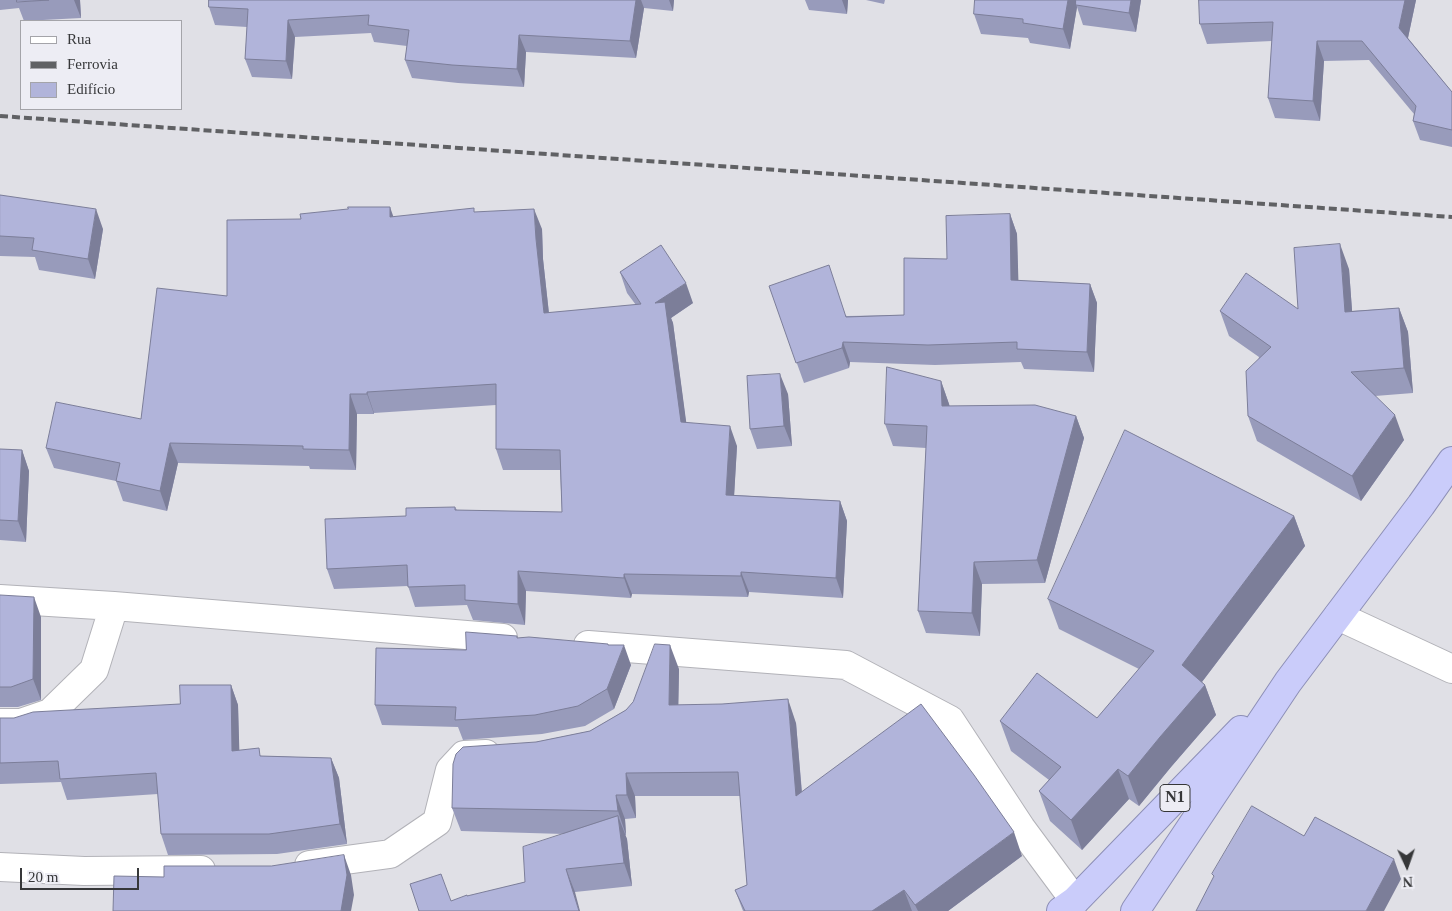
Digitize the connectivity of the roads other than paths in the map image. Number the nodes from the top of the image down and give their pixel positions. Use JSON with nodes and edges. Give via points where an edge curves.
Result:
{"nodes":[{"id":1,"x":1452,"y":462,"type":"edge"},
{"id":2,"x":0,"y":599,"type":"edge"},
{"id":3,"x":114,"y":606,"type":"junction"},
{"id":4,"x":1338,"y":616,"type":"junction"},
{"id":5,"x":525,"y":640,"type":"edge"},
{"id":6,"x":564,"y":644,"type":"edge"},
{"id":7,"x":652,"y":651,"type":"junction"},
{"id":8,"x":1452,"y":669,"type":"edge"},
{"id":9,"x":643,"y":677,"type":"edge"},
{"id":10,"x":1288,"y":682,"type":"junction"},
{"id":11,"x":0,"y":723,"type":"edge"},
{"id":12,"x":514,"y":752,"type":"edge"},
{"id":13,"x":0,"y":867,"type":"edge"},
{"id":14,"x":287,"y":868,"type":"edge"},
{"id":15,"x":230,"y":870,"type":"edge"},
{"id":16,"x":1068,"y":906,"type":"edge"},
{"id":17,"x":1135,"y":911,"type":"edge"}],
"edges":[{"from":1,"to":4,"type":"highway","number":"N1"},
{"from":2,"to":3,"type":"street"},
{"from":3,"to":5,"type":"street"},
{"from":3,"to":11,"type":"street","via":[[94,670],[50,713],[21,723]]},
{"from":4,"to":8,"type":"street"},
{"from":4,"to":10,"type":"highway","number":"N1"},
{"from":6,"to":7,"type":"street"},
{"from":7,"to":9,"type":"street"},
{"from":7,"to":16,"type":"street","via":[[846,665],[950,720]]},
{"from":10,"to":16,"type":"highway","number":"N1"},
{"from":10,"to":17,"type":"highway","number":"N1"},
{"from":12,"to":14,"type":"street","via":[[464,755],[450,770],[436,822],[390,854]]},
{"from":13,"to":15,"type":"street","via":[[84,872]]}]}
